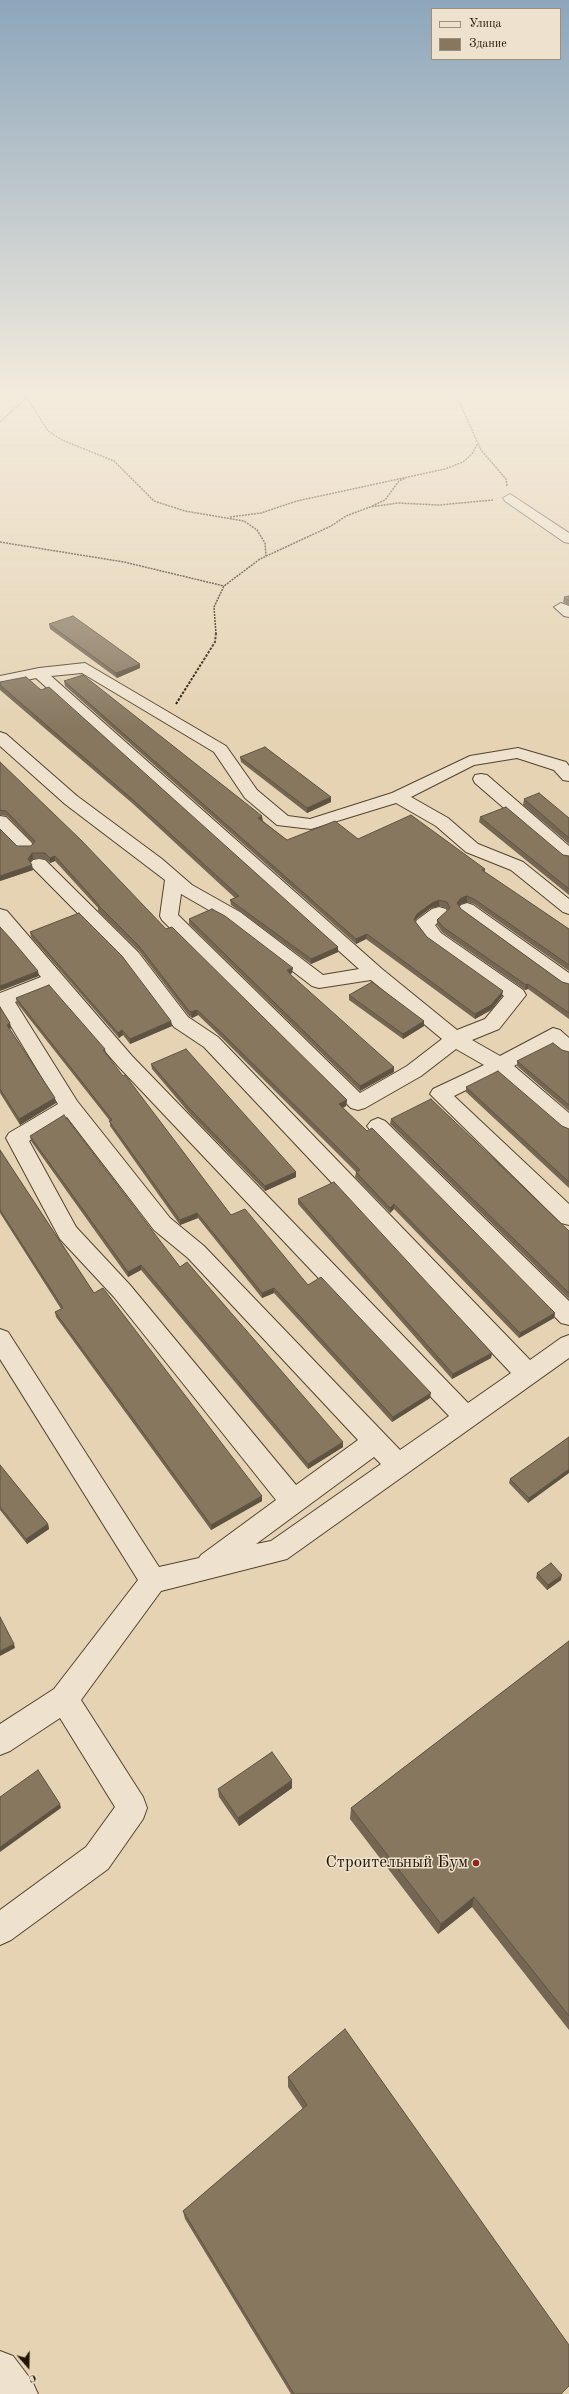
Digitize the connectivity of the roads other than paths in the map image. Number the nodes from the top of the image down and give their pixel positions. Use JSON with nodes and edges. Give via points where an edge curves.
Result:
{"nodes":[{"id":1,"x":520,"y":505,"type":"edge"},
{"id":2,"x":569,"y":539,"type":"edge"},
{"id":3,"x":39,"y":673,"type":"junction"},
{"id":4,"x":0,"y":681,"type":"edge"},
{"id":5,"x":0,"y":737,"type":"edge"},
{"id":6,"x":566,"y":766,"type":"edge"},
{"id":7,"x":481,"y":779,"type":"dead end"},
{"id":8,"x":398,"y":797,"type":"junction"},
{"id":9,"x":0,"y":821,"type":"edge"},
{"id":10,"x":26,"y":846,"type":"edge"},
{"id":11,"x":569,"y":855,"type":"edge"},
{"id":12,"x":39,"y":864,"type":"dead end"},
{"id":13,"x":174,"y":878,"type":"junction"},
{"id":14,"x":569,"y":908,"type":"edge"},
{"id":15,"x":467,"y":909,"type":"dead end"},
{"id":16,"x":439,"y":913,"type":"dead end"},
{"id":17,"x":0,"y":915,"type":"edge"},
{"id":18,"x":376,"y":973,"type":"junction"},
{"id":19,"x":53,"y":978,"type":"junction"},
{"id":20,"x":569,"y":982,"type":"edge"},
{"id":21,"x":561,"y":1030,"type":"edge"},
{"id":22,"x":455,"y":1038,"type":"junction"},
{"id":23,"x":569,"y":1050,"type":"edge"},
{"id":24,"x":500,"y":1065,"type":"junction"},
{"id":25,"x":70,"y":1106,"type":"junction"},
{"id":26,"x":569,"y":1125,"type":"edge"},
{"id":27,"x":378,"y":1126,"type":"dead end"},
{"id":28,"x":8,"y":1140,"type":"edge"},
{"id":29,"x":569,"y":1217,"type":"edge"},
{"id":30,"x":569,"y":1316,"type":"edge"},
{"id":31,"x":0,"y":1339,"type":"edge"},
{"id":32,"x":569,"y":1345,"type":"edge"},
{"id":33,"x":528,"y":1374,"type":"junction"},
{"id":34,"x":466,"y":1418,"type":"junction"},
{"id":35,"x":376,"y":1442,"type":"junction"},
{"id":36,"x":399,"y":1466,"type":"junction"},
{"id":37,"x":294,"y":1502,"type":"junction"},
{"id":38,"x":201,"y":1570,"type":"junction"},
{"id":39,"x":153,"y":1581,"type":"junction"},
{"id":40,"x":64,"y":1699,"type":"junction"},
{"id":41,"x":0,"y":1741,"type":"edge"},
{"id":42,"x":0,"y":1929,"type":"edge"},
{"id":43,"x":0,"y":2369,"type":"edge"},
{"id":44,"x":18,"y":2394,"type":"edge"}],
"edges":[{"from":1,"to":2,"type":"lane"},
{"from":3,"to":4,"type":"lane"},
{"from":3,"to":8,"type":"lane","via":[[85,668],[220,749],[251,794],[283,821],[311,824]]},
{"from":3,"to":18,"type":"lane"},
{"from":5,"to":13,"type":"lane","via":[[71,800]]},
{"from":6,"to":8,"type":"lane","via":[[518,752],[470,761]]},
{"from":7,"to":11,"type":"lane"},
{"from":8,"to":14,"type":"lane","via":[[442,822],[472,848],[517,866]]},
{"from":9,"to":10,"type":"lane"},
{"from":12,"to":33,"type":"lane","via":[[131,956],[181,1022],[212,1042]]},
{"from":13,"to":18,"type":"lane","via":[[186,889],[233,916],[319,982]]},
{"from":13,"to":22,"type":"lane","via":[[169,916],[358,1103],[414,1071]]},
{"from":15,"to":20,"type":"lane"},
{"from":16,"to":22,"type":"lane","via":[[424,924],[434,937],[516,994],[492,1024]]},
{"from":17,"to":19,"type":"lane"},
{"from":18,"to":22,"type":"lane"},
{"from":19,"to":25,"type":"lane","via":[[4,999]]},
{"from":19,"to":34,"type":"lane","via":[[125,1061]]},
{"from":21,"to":23,"type":"lane"},
{"from":21,"to":24,"type":"lane"},
{"from":22,"to":24,"type":"lane"},
{"from":24,"to":26,"type":"lane"},
{"from":24,"to":29,"type":"lane","via":[[440,1094]]},
{"from":25,"to":28,"type":"lane"},
{"from":25,"to":35,"type":"lane","via":[[162,1224],[196,1252]]},
{"from":27,"to":30,"type":"lane"},
{"from":28,"to":37,"type":"lane","via":[[68,1233],[122,1291]]},
{"from":31,"to":39,"type":"lane"},
{"from":32,"to":33,"type":"lane"},
{"from":33,"to":34,"type":"lane"},
{"from":34,"to":36,"type":"lane"},
{"from":35,"to":36,"type":"lane"},
{"from":35,"to":37,"type":"lane"},
{"from":36,"to":38,"type":"lane","via":[[278,1551]]},
{"from":37,"to":38,"type":"lane"},
{"from":38,"to":39,"type":"lane"},
{"from":39,"to":40,"type":"lane"},
{"from":40,"to":41,"type":"lane"},
{"from":40,"to":42,"type":"lane","via":[[132,1808],[97,1858]]},
{"from":43,"to":44,"type":"lane"}]}
